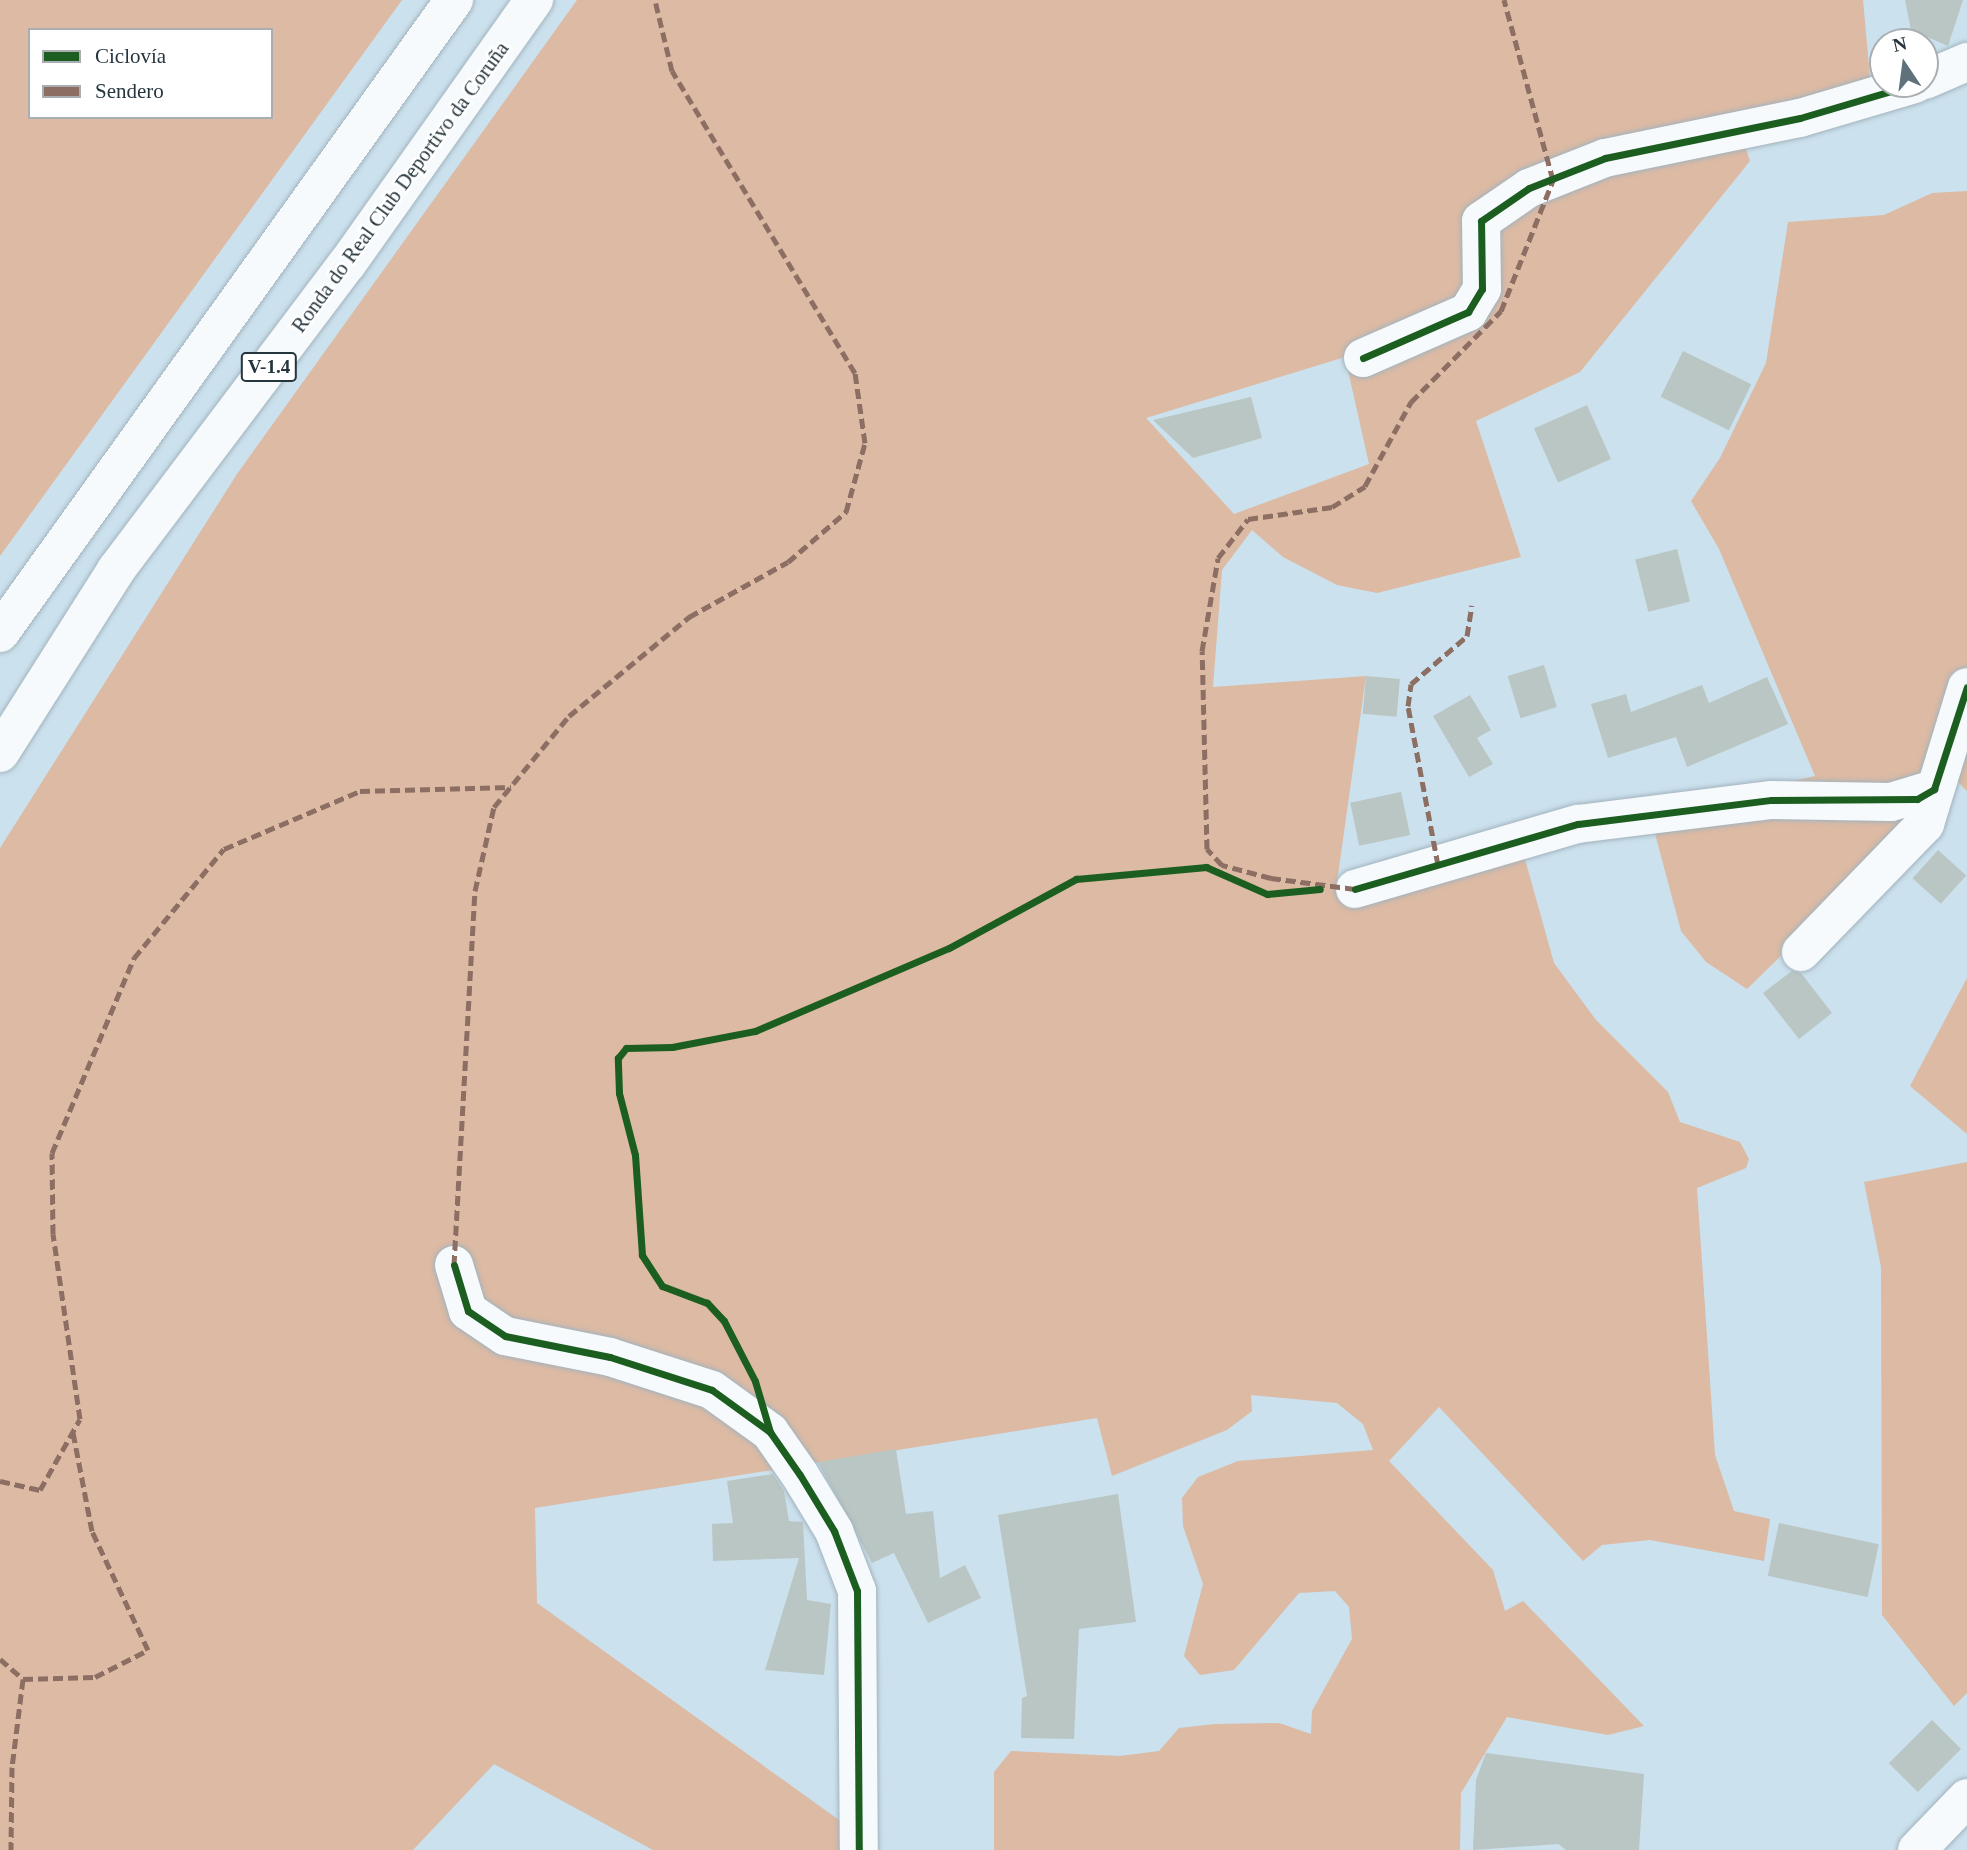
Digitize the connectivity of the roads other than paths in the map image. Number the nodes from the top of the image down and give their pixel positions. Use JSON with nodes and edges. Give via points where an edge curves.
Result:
{"nodes":[{"id":1,"x":454,"y":0,"type":"edge"},
{"id":2,"x":534,"y":0,"type":"edge"},
{"id":3,"x":1967,"y":62,"type":"edge"},
{"id":4,"x":1939,"y":74,"type":"edge"},
{"id":5,"x":1869,"y":98,"type":"edge"},
{"id":6,"x":1363,"y":358,"type":"dead end"},
{"id":7,"x":0,"y":633,"type":"edge"},
{"id":8,"x":1967,"y":687,"type":"edge"},
{"id":9,"x":0,"y":753,"type":"edge"},
{"id":10,"x":1934,"y":789,"type":"junction"},
{"id":11,"x":1338,"y":889,"type":"road end"},
{"id":12,"x":1801,"y":952,"type":"dead end"},
{"id":13,"x":454,"y":1265,"type":"dead end"},
{"id":14,"x":1967,"y":1798,"type":"edge"},
{"id":15,"x":859,"y":1850,"type":"edge"},
{"id":16,"x":1917,"y":1850,"type":"edge"}],
"edges":[{"from":1,"to":7,"type":"main road"},
{"from":2,"to":9,"type":"main road","name":"Ronda do Real Club Deportivo da Coruña","number":"V-1.4","via":[[347,264],[116,570]]},
{"from":3,"to":4,"type":"main road"},
{"from":5,"to":6,"type":"main road","via":[[1800,118],[1605,158],[1530,188],[1481,220],[1482,289],[1468,312]]},
{"from":8,"to":10,"type":"main road"},
{"from":10,"to":11,"type":"main road","via":[[1891,802],[1772,800],[1578,824]]},
{"from":10,"to":12,"type":"main road","via":[[1925,824]]},
{"from":13,"to":15,"type":"main road","via":[[468,1311],[505,1336],[610,1357],[712,1390],[770,1432],[800,1475],[834,1531],[857,1591]]},
{"from":14,"to":16,"type":"main road"}]}
